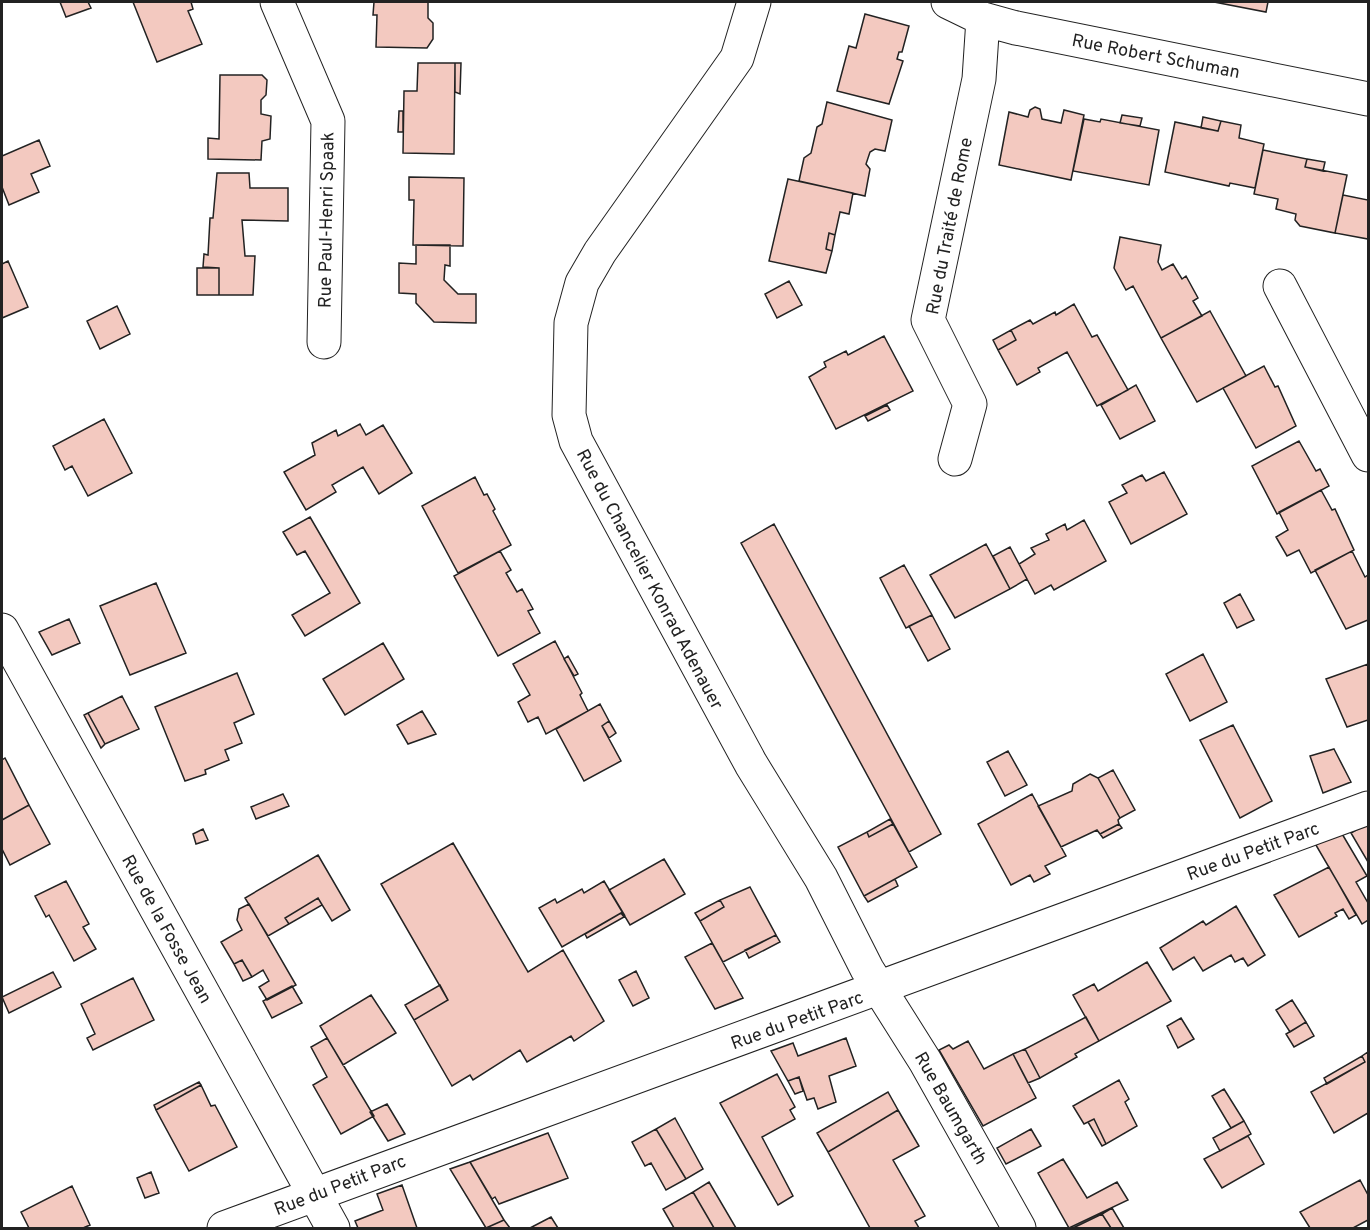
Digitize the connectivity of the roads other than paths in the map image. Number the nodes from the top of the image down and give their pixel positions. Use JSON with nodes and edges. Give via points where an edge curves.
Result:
{"nodes":[{"id":1,"x":277,"y":2,"type":"edge"},
{"id":2,"x":754,"y":2,"type":"edge"},
{"id":3,"x":948,"y":2,"type":"edge"},
{"id":4,"x":983,"y":18,"type":"junction"},
{"id":5,"x":1368,"y":99,"type":"edge"},
{"id":6,"x":1280,"y":286,"type":"dead end"},
{"id":7,"x":324,"y":342,"type":"dead end"},
{"id":8,"x":1368,"y":455,"type":"edge"},
{"id":9,"x":955,"y":459,"type":"dead end"},
{"id":10,"x":2,"y":630,"type":"edge"},
{"id":11,"x":1368,"y":807,"type":"edge"},
{"id":12,"x":879,"y":990,"type":"junction"},
{"id":13,"x":314,"y":1194,"type":"junction"},
{"id":14,"x":224,"y":1228,"type":"edge"},
{"id":15,"x":333,"y":1228,"type":"edge"},
{"id":16,"x":1019,"y":1228,"type":"edge"}],
"edges":[{"from":1,"to":7,"type":"street","name":"Rue Paul-Henri Spaak","via":[[328,122]]},
{"from":2,"to":12,"type":"street","name":"Rue du Chancelier Konrad Adenauer","via":[[738,58],[582,283],[571,323],[569,415],[576,441],[632,548],[751,764],[821,878]]},
{"from":3,"to":4,"type":"street","name":"Rue Robert Schuman"},
{"from":4,"to":5,"type":"street","name":"Rue Robert Schuman"},
{"from":4,"to":9,"type":"street","name":"Rue du Traité de Rome","via":[[979,79],[928,320],[970,404]]},
{"from":6,"to":8,"type":"street"},
{"from":10,"to":13,"type":"street","name":"Rue de la Fosse Jean"},
{"from":11,"to":12,"type":"street","name":"Rue du Petit Parc"},
{"from":12,"to":13,"type":"street","name":"Rue du Petit Parc"},
{"from":12,"to":16,"type":"street","name":"Rue Baumgarth","via":[[925,1061]]},
{"from":13,"to":14,"type":"street","name":"Rue du Petit Parc"},
{"from":13,"to":15,"type":"street","name":"Rue de la Fosse Jean"}]}
